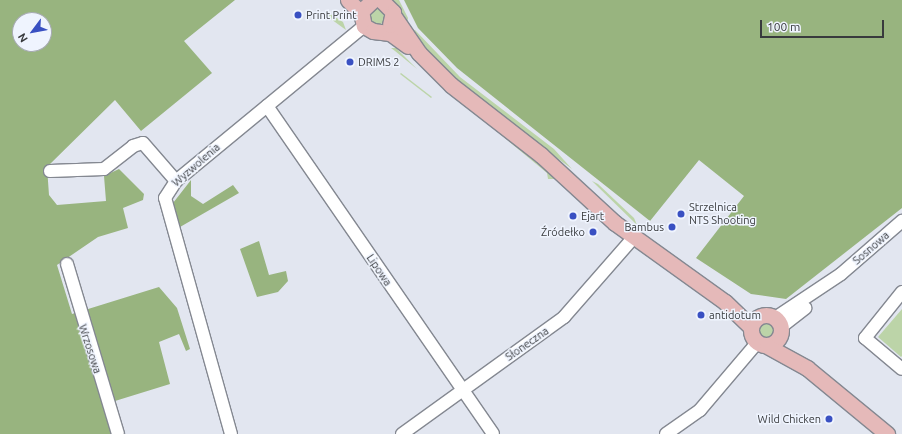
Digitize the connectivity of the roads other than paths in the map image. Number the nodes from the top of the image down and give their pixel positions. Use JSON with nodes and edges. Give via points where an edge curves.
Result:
{"nodes":[{"id":1,"x":348,"y":0,"type":"edge"},
{"id":2,"x":373,"y":0,"type":"edge"},
{"id":3,"x":381,"y":0,"type":"edge"},
{"id":4,"x":364,"y":13,"type":"edge"},
{"id":5,"x":393,"y":15,"type":"junction"},
{"id":6,"x":380,"y":32,"type":"junction"},
{"id":7,"x":419,"y":53,"type":"junction"},
{"id":8,"x":267,"y":106,"type":"junction"},
{"id":9,"x":50,"y":171,"type":"dead end"},
{"id":10,"x":176,"y":181,"type":"junction"},
{"id":11,"x":902,"y":222,"type":"edge"},
{"id":12,"x":635,"y":236,"type":"junction"},
{"id":13,"x":67,"y":264,"type":"dead end"},
{"id":14,"x":902,"y":292,"type":"edge"},
{"id":15,"x":725,"y":302,"type":"junction"},
{"id":16,"x":775,"y":324,"type":"junction"},
{"id":17,"x":751,"y":327,"type":"junction"},
{"id":18,"x":762,"y":344,"type":"junction"},
{"id":19,"x":807,"y":368,"type":"junction"},
{"id":20,"x":902,"y":369,"type":"edge"},
{"id":21,"x":462,"y":390,"type":"junction"},
{"id":22,"x":118,"y":434,"type":"edge"},
{"id":23,"x":231,"y":434,"type":"edge"},
{"id":24,"x":402,"y":434,"type":"edge"},
{"id":25,"x":493,"y":434,"type":"edge"},
{"id":26,"x":666,"y":434,"type":"edge"},
{"id":27,"x":887,"y":434,"type":"edge"}],
"edges":[{"from":1,"to":4,"type":"main road"},
{"from":2,"to":4,"type":"main road"},
{"from":3,"to":5,"type":"main road","via":[[389,5]]},
{"from":4,"to":6,"type":"main road"},
{"from":4,"to":8,"type":"street","name":"Wyzwolenia"},
{"from":5,"to":6,"type":"main road","via":[[390,25]]},
{"from":5,"to":7,"type":"main road"},
{"from":6,"to":7,"type":"main road","via":[[390,34]]},
{"from":7,"to":12,"type":"main road","via":[[457,89],[541,156],[573,177],[620,218]]},
{"from":8,"to":10,"type":"street","name":"Wyzwolenia"},
{"from":8,"to":21,"type":"street","name":"Lipowa"},
{"from":9,"to":10,"type":"street","via":[[104,169],[133,146],[143,144]]},
{"from":10,"to":23,"type":"street","name":"Wyzwolenia","via":[[167,192],[165,206]]},
{"from":11,"to":16,"type":"street","name":"Sosnowa","via":[[841,274]]},
{"from":12,"to":15,"type":"main road"},
{"from":12,"to":21,"type":"street","name":"Słoneczna","via":[[564,317]]},
{"from":13,"to":22,"type":"street","name":"Wrzosowa"},
{"from":14,"to":20,"type":"street","via":[[865,338]]},
{"from":15,"to":16,"type":"main road"},
{"from":15,"to":17,"type":"main road"},
{"from":16,"to":17,"type":"main road"},
{"from":16,"to":18,"type":"main road"},
{"from":16,"to":19,"type":"main road"},
{"from":17,"to":18,"type":"main road"},
{"from":18,"to":19,"type":"main road"},
{"from":18,"to":26,"type":"street","via":[[700,410]]},
{"from":19,"to":27,"type":"main road"},
{"from":21,"to":24,"type":"street","name":"Słoneczna"},
{"from":21,"to":25,"type":"street","name":"Lipowa"}]}
